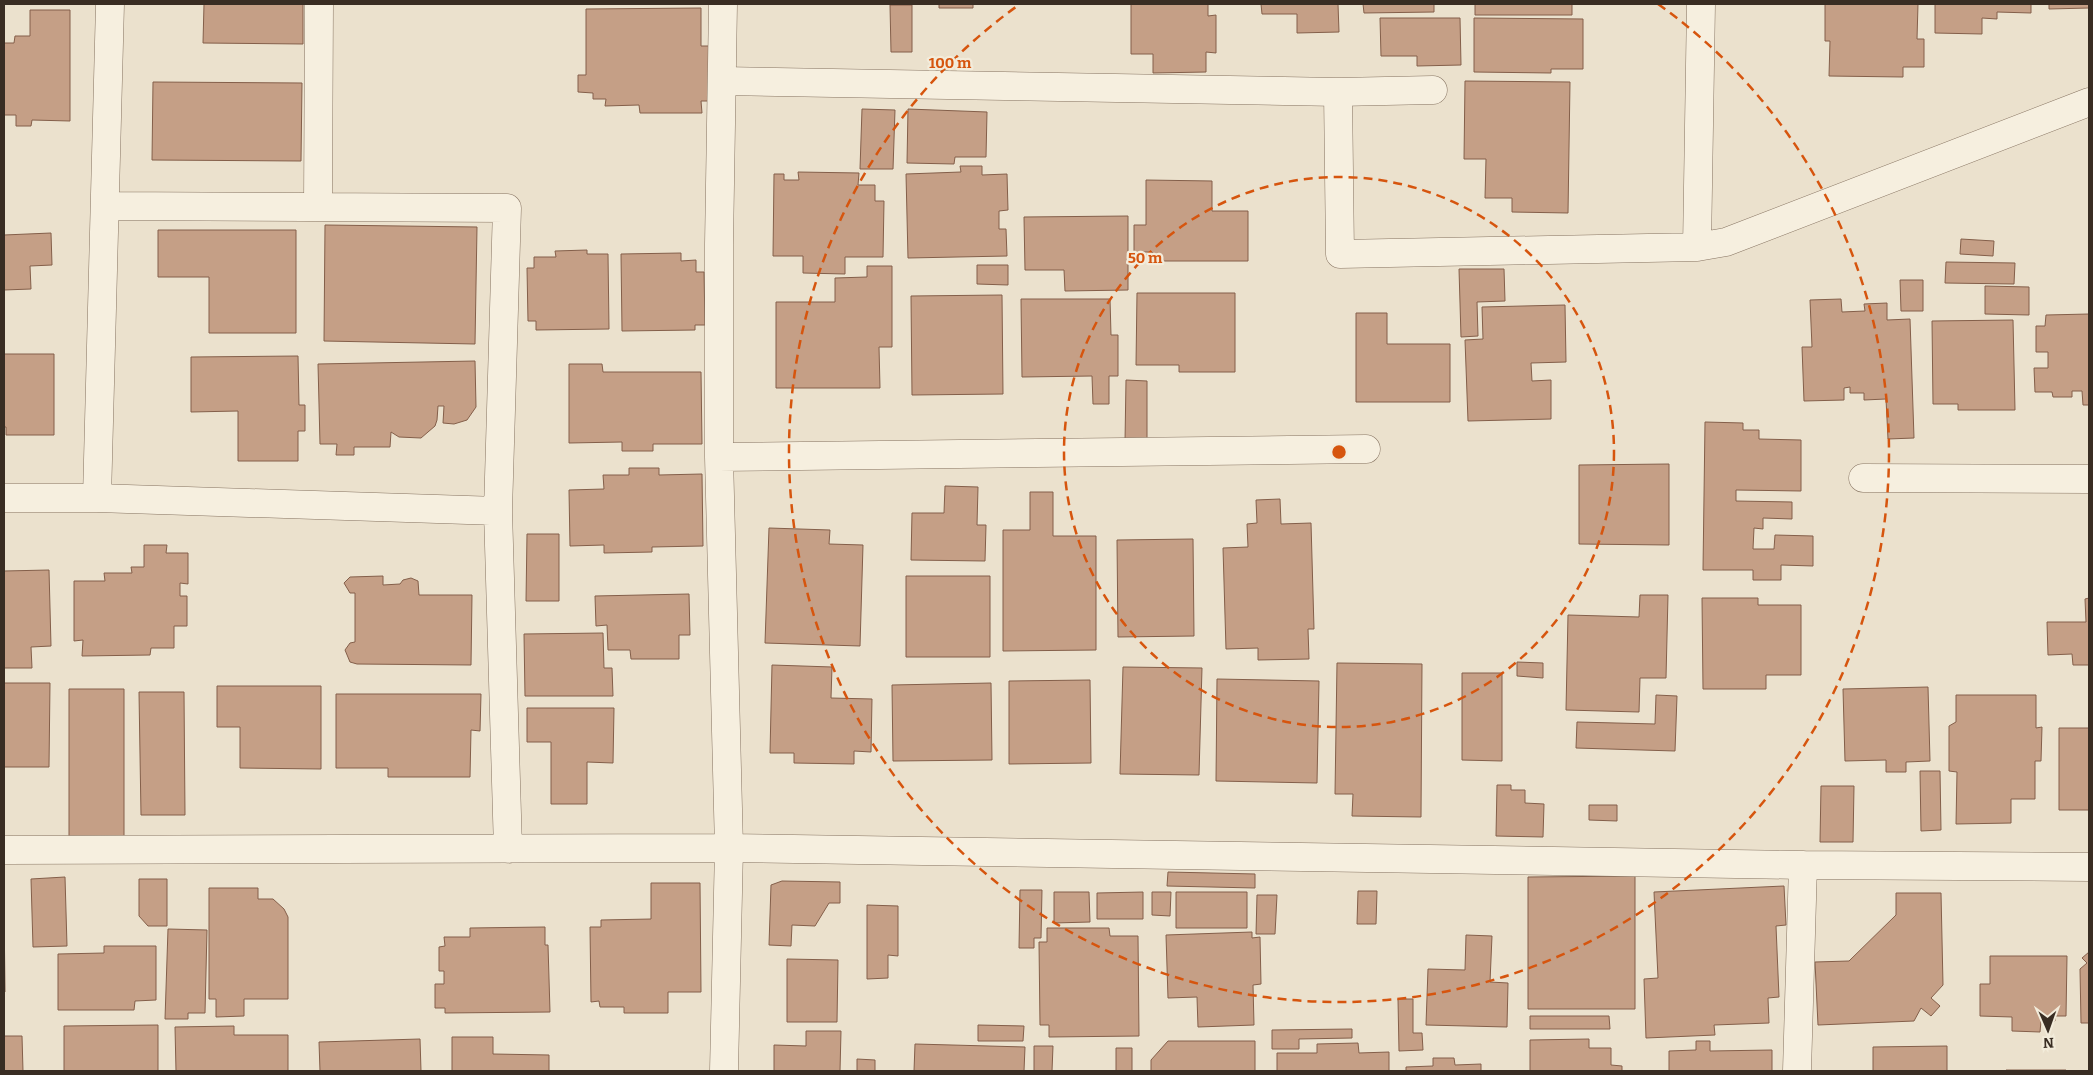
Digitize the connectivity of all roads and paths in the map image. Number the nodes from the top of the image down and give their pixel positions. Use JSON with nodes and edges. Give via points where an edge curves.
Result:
{"nodes":[{"id":1,"x":110,"y":4,"type":"edge"},
{"id":2,"x":319,"y":4,"type":"edge"},
{"id":3,"x":724,"y":4,"type":"edge"},
{"id":4,"x":1701,"y":4,"type":"edge"},
{"id":5,"x":723,"y":81,"type":"junction"},
{"id":6,"x":1433,"y":90,"type":"dead end"},
{"id":7,"x":1338,"y":92,"type":"junction"},
{"id":8,"x":2089,"y":102,"type":"edge"},
{"id":9,"x":105,"y":206,"type":"junction"},
{"id":10,"x":318,"y":206,"type":"junction"},
{"id":11,"x":1697,"y":247,"type":"junction"},
{"id":12,"x":1366,"y":449,"type":"dead end"},
{"id":13,"x":719,"y":457,"type":"junction"},
{"id":14,"x":1863,"y":478,"type":"dead end"},
{"id":15,"x":2089,"y":479,"type":"edge"},
{"id":16,"x":4,"y":498,"type":"edge"},
{"id":17,"x":97,"y":498,"type":"junction"},
{"id":18,"x":498,"y":511,"type":"junction"},
{"id":19,"x":729,"y":848,"type":"junction"},
{"id":20,"x":508,"y":849,"type":"junction"},
{"id":21,"x":4,"y":850,"type":"edge"},
{"id":22,"x":1803,"y":866,"type":"junction"},
{"id":23,"x":2089,"y":867,"type":"edge"},
{"id":24,"x":724,"y":1071,"type":"edge"},
{"id":25,"x":1797,"y":1071,"type":"edge"}],
"edges":[{"from":1,"to":9,"type":"street"},
{"from":2,"to":10,"type":"street"},
{"from":3,"to":5,"type":"street"},
{"from":4,"to":11,"type":"street"},
{"from":5,"to":7,"type":"street"},
{"from":5,"to":13,"type":"street"},
{"from":6,"to":7,"type":"street"},
{"from":7,"to":11,"type":"street","via":[[1340,254]]},
{"from":8,"to":11,"type":"street","via":[[1726,242]]},
{"from":9,"to":10,"type":"street"},
{"from":9,"to":17,"type":"street"},
{"from":10,"to":18,"type":"street","via":[[507,208]]},
{"from":12,"to":13,"type":"street"},
{"from":13,"to":19,"type":"street"},
{"from":14,"to":15,"type":"street"},
{"from":16,"to":17,"type":"street"},
{"from":17,"to":18,"type":"street"},
{"from":18,"to":20,"type":"street"},
{"from":19,"to":20,"type":"street"},
{"from":19,"to":22,"type":"street"},
{"from":19,"to":24,"type":"street"},
{"from":20,"to":21,"type":"street"},
{"from":22,"to":23,"type":"street"},
{"from":22,"to":25,"type":"street"}]}
